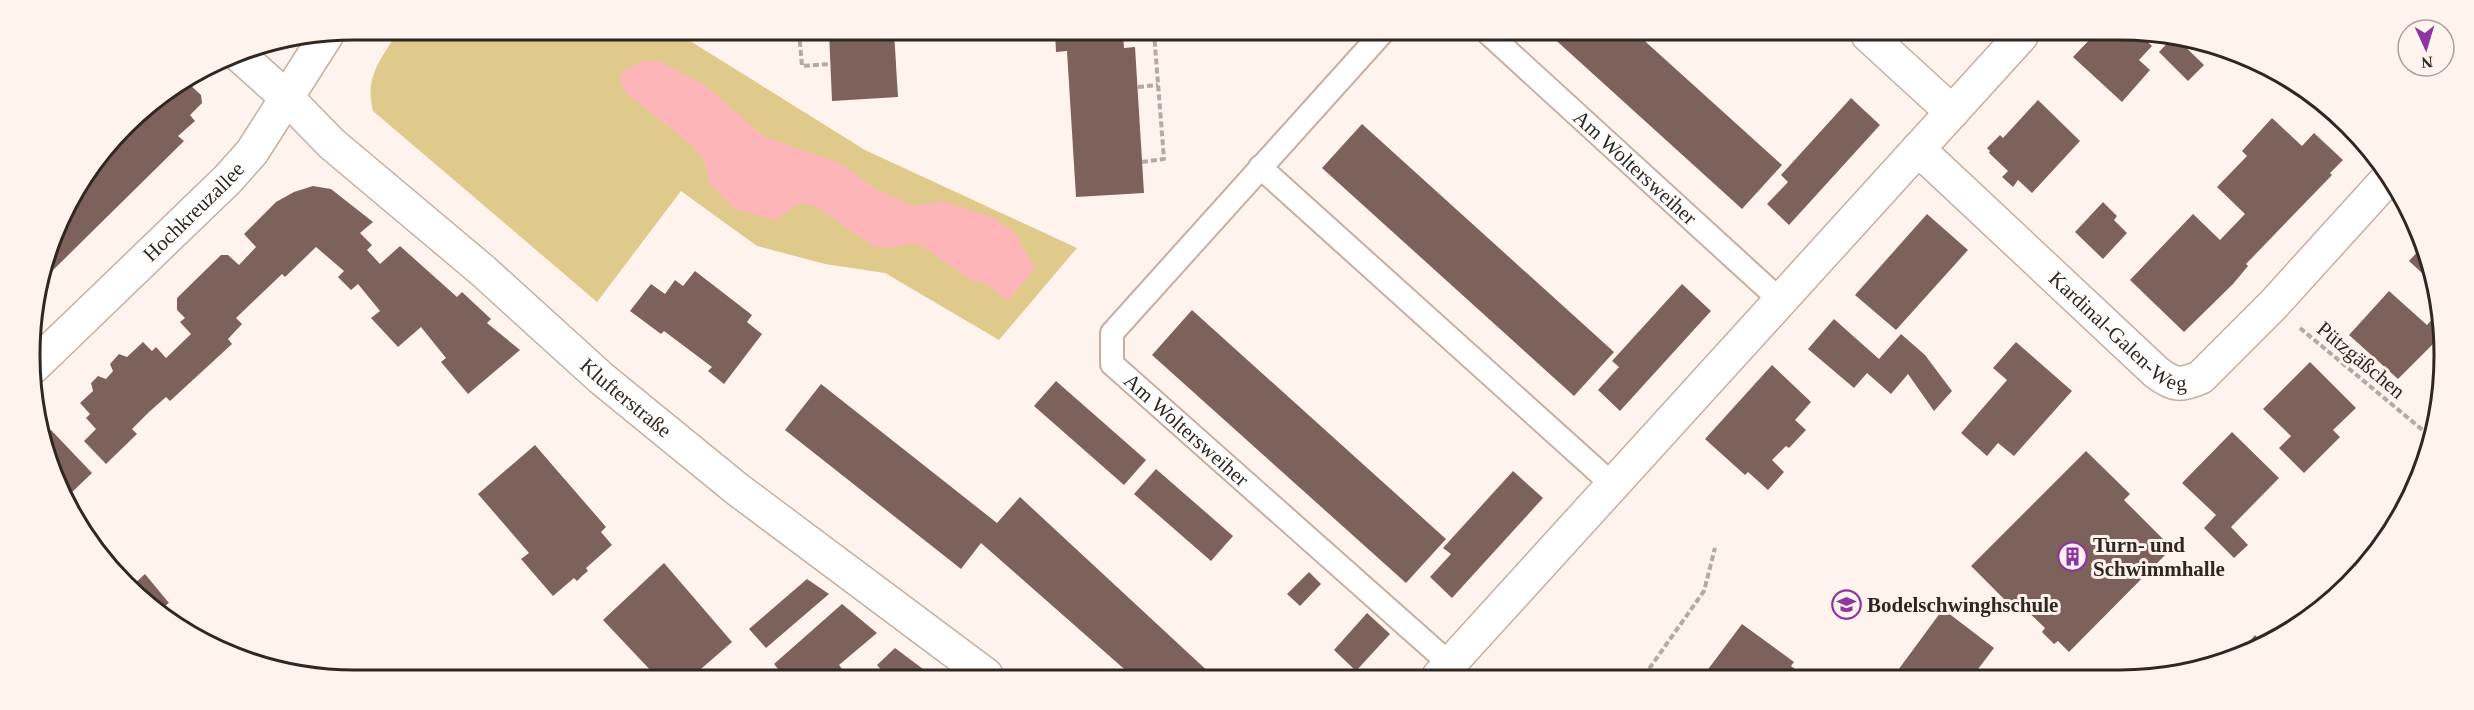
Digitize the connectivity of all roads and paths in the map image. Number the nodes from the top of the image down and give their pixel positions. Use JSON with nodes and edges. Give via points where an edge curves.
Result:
{"nodes":[{"id":1,"x":800,"y":40,"type":"edge"},
{"id":2,"x":1155,"y":40,"type":"edge"},
{"id":3,"x":1376,"y":40,"type":"edge"},
{"id":4,"x":1495,"y":40,"type":"edge"},
{"id":5,"x":1873,"y":40,"type":"edge"},
{"id":6,"x":2017,"y":40,"type":"edge"},
{"id":7,"x":322,"y":42,"type":"edge"},
{"id":8,"x":245,"y":60,"type":"edge"},
{"id":9,"x":830,"y":64,"type":"dead end"},
{"id":10,"x":1158,"y":85,"type":"junction"},
{"id":11,"x":1138,"y":87,"type":"dead end"},
{"id":12,"x":287,"y":98,"type":"junction"},
{"id":13,"x":1952,"y":112,"type":"junction"},
{"id":14,"x":1918,"y":148,"type":"junction"},
{"id":15,"x":1142,"y":162,"type":"dead end"},
{"id":16,"x":1260,"y":167,"type":"junction"},
{"id":17,"x":2383,"y":184,"type":"edge"},
{"id":18,"x":1781,"y":301,"type":"junction"},
{"id":19,"x":2273,"y":305,"type":"junction"},
{"id":20,"x":40,"y":360,"type":"edge"},
{"id":21,"x":2424,"y":431,"type":"edge"},
{"id":22,"x":1613,"y":485,"type":"junction"},
{"id":23,"x":1715,"y":548,"type":"dead end"},
{"id":24,"x":979,"y":670,"type":"edge"},
{"id":25,"x":1445,"y":670,"type":"edge"},
{"id":26,"x":1648,"y":670,"type":"edge"}],
"edges":[{"from":1,"to":9,"type":"path","via":[[802,66]]},
{"from":2,"to":10,"type":"path"},
{"from":3,"to":16,"type":"lane","name":"Am Woltersweiher"},
{"from":4,"to":18,"type":"lane","name":"Am Woltersweiher"},
{"from":5,"to":13,"type":"street"},
{"from":6,"to":13,"type":"street","name":"Am Woltersweiher"},
{"from":7,"to":12,"type":"street","name":"Hochkreuzallee"},
{"from":8,"to":12,"type":"street","name":"Klufterstraße"},
{"from":10,"to":11,"type":"path"},
{"from":10,"to":15,"type":"path","via":[[1164,159]]},
{"from":12,"to":20,"type":"street","name":"Hochkreuzallee","via":[[252,152],[228,179]]},
{"from":12,"to":24,"type":"street","name":"Klufterstraße","via":[[332,144],[482,270],[602,378],[737,489]]},
{"from":13,"to":14,"type":"street","name":"Am Woltersweiher"},
{"from":14,"to":18,"type":"street","name":"Am Woltersweiher"},
{"from":14,"to":19,"type":"street","name":"Kardinal-Galen-Weg","via":[[2168,382],[2188,383],[2201,377]]},
{"from":16,"to":22,"type":"lane"},
{"from":16,"to":25,"type":"lane","name":"Am Woltersweiher","via":[[1112,333],[1112,364]]},
{"from":17,"to":19,"type":"street","name":"Kardinal-Galen-Weg"},
{"from":18,"to":22,"type":"street","name":"Am Woltersweiher"},
{"from":19,"to":21,"type":"path","name":"Pützgäßchen"},
{"from":22,"to":25,"type":"street","name":"Am Woltersweiher"},
{"from":23,"to":26,"type":"path","via":[[1704,591]]}]}
